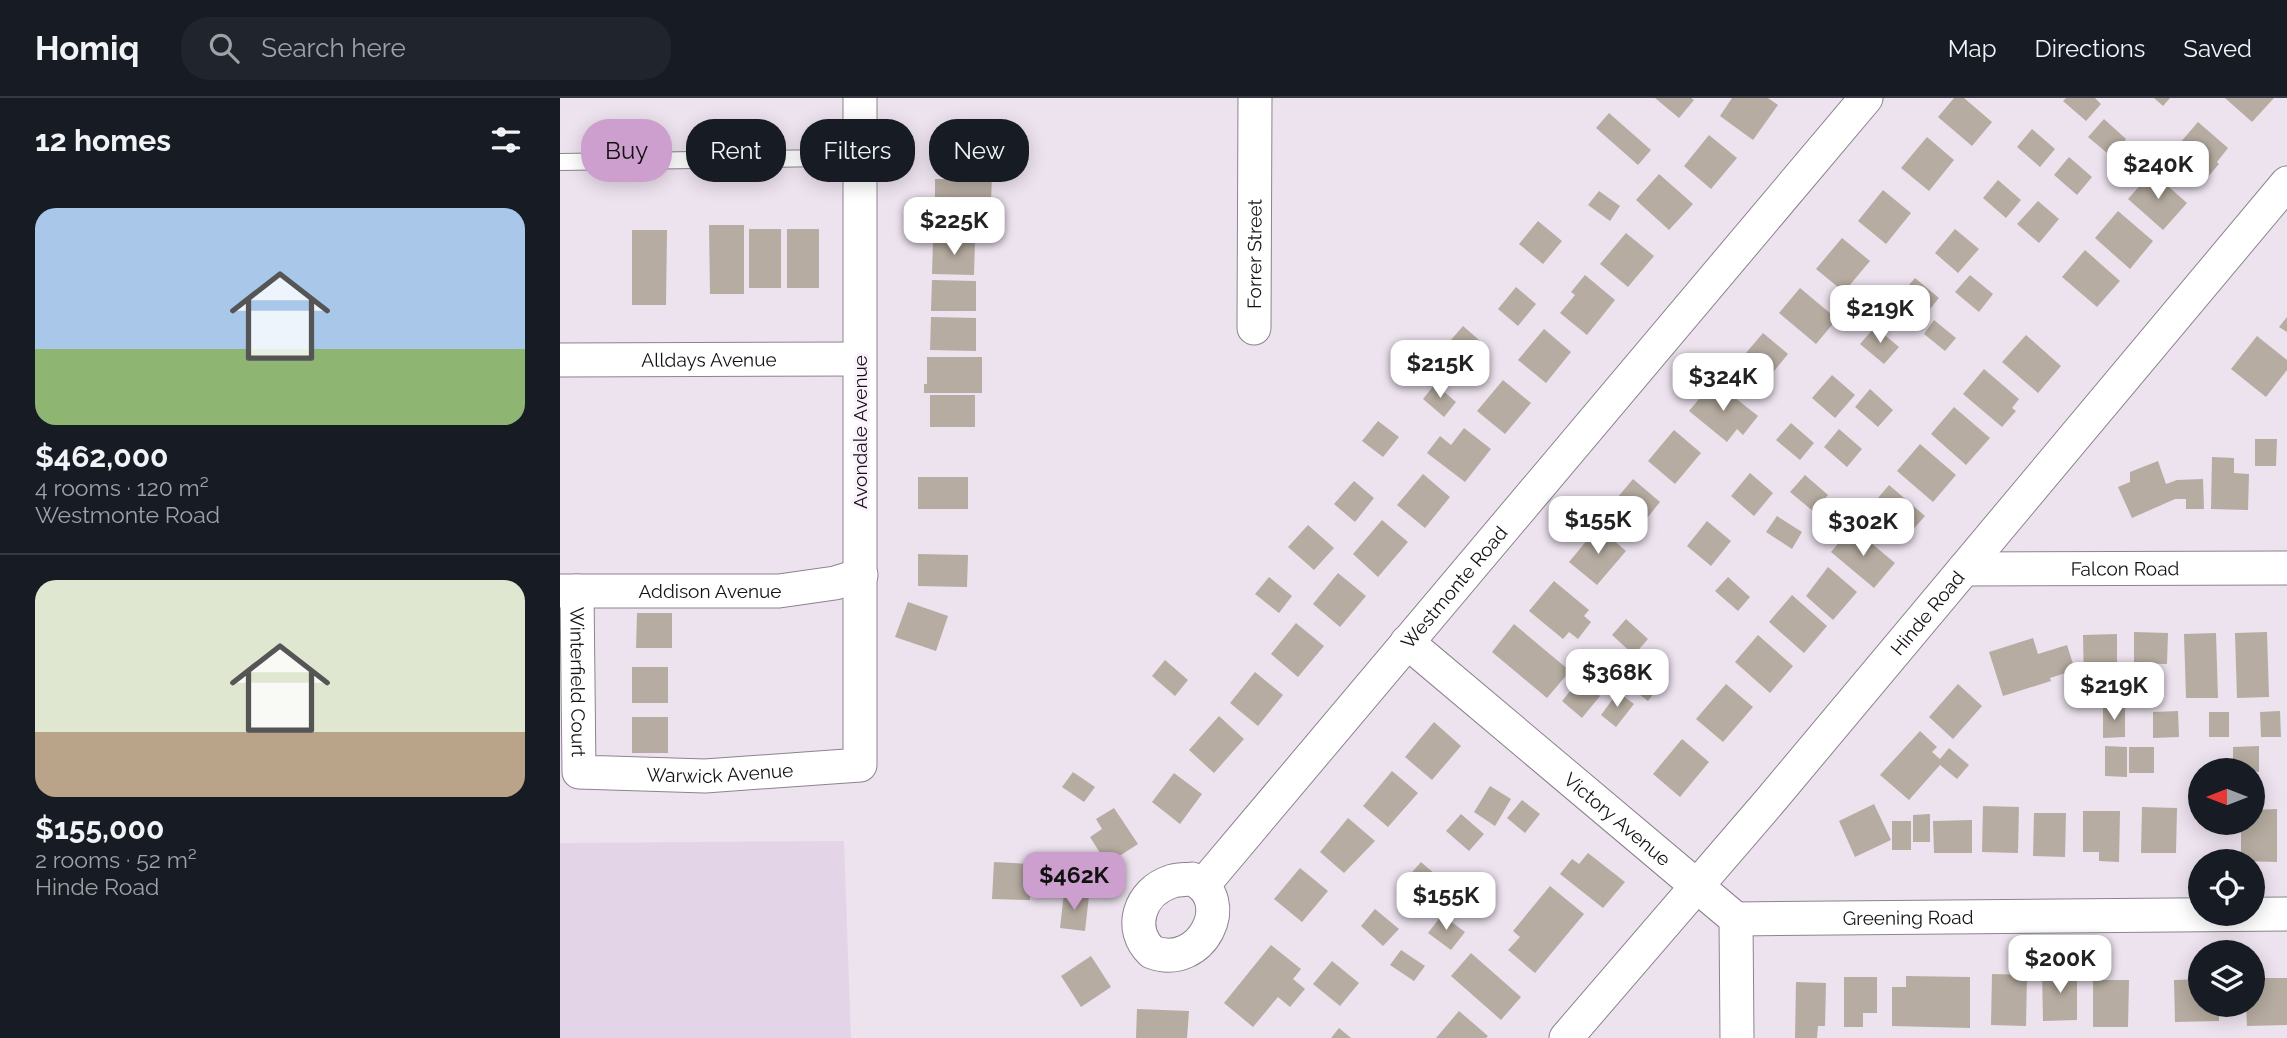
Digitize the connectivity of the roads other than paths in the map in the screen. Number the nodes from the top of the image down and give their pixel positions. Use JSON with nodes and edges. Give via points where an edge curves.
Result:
{"nodes":[{"id":1,"x":860,"y":98,"type":"edge"},
{"id":2,"x":1255,"y":98,"type":"edge"},
{"id":3,"x":1866,"y":98,"type":"edge"},
{"id":4,"x":860,"y":119,"type":"edge"},
{"id":5,"x":800,"y":158,"type":"edge"},
{"id":6,"x":560,"y":162,"type":"edge"},
{"id":7,"x":860,"y":182,"type":"edge"},
{"id":8,"x":2287,"y":183,"type":"edge"},
{"id":9,"x":1255,"y":328,"type":"dead end"},
{"id":10,"x":859,"y":359,"type":"junction"},
{"id":11,"x":560,"y":360,"type":"edge"},
{"id":12,"x":2287,"y":568,"type":"edge"},
{"id":13,"x":1964,"y":569,"type":"junction"},
{"id":14,"x":861,"y":575,"type":"junction"},
{"id":15,"x":569,"y":591,"type":"edge"},
{"id":16,"x":1407,"y":642,"type":"junction"},
{"id":17,"x":860,"y":765,"type":"joint"},
{"id":18,"x":579,"y":772,"type":"joint"},
{"id":19,"x":1204,"y":884,"type":"dead end"},
{"id":20,"x":1695,"y":885,"type":"junction"},
{"id":21,"x":2287,"y":914,"type":"edge"},
{"id":22,"x":1736,"y":919,"type":"junction"},
{"id":23,"x":1566,"y":1038,"type":"edge"},
{"id":24,"x":1737,"y":1038,"type":"edge"}],
"edges":[{"from":1,"to":4,"type":"street","name":"Avondale Avenue"},
{"from":2,"to":9,"type":"street","name":"Forrer Street"},
{"from":3,"to":16,"type":"street","name":"Westmonte Road"},
{"from":5,"to":6,"type":"lane"},
{"from":7,"to":10,"type":"street","name":"Avondale Avenue"},
{"from":8,"to":13,"type":"street","name":"Hinde Road"},
{"from":10,"to":11,"type":"street","name":"Alldays Avenue"},
{"from":10,"to":14,"type":"street","name":"Avondale Avenue"},
{"from":12,"to":13,"type":"street","name":"Falcon Road"},
{"from":13,"to":20,"type":"street","name":"Hinde Road"},
{"from":14,"to":15,"type":"street","name":"Addison Avenue","via":[[779,591]]},
{"from":14,"to":17,"type":"street","name":"Avondale Avenue"},
{"from":15,"to":18,"type":"street","name":"Winterfield Court"},
{"from":16,"to":19,"type":"street","name":"Westmonte Road"},
{"from":16,"to":20,"type":"street","name":"Victory Avenue"},
{"from":17,"to":18,"type":"street","name":"Warwick Avenue","via":[[705,775]]},
{"from":20,"to":22,"type":"street","name":"Victory Avenue"},
{"from":20,"to":23,"type":"street","name":"Hinde Road"},
{"from":21,"to":22,"type":"street","name":"Greening Road"},
{"from":22,"to":24,"type":"street"}]}
